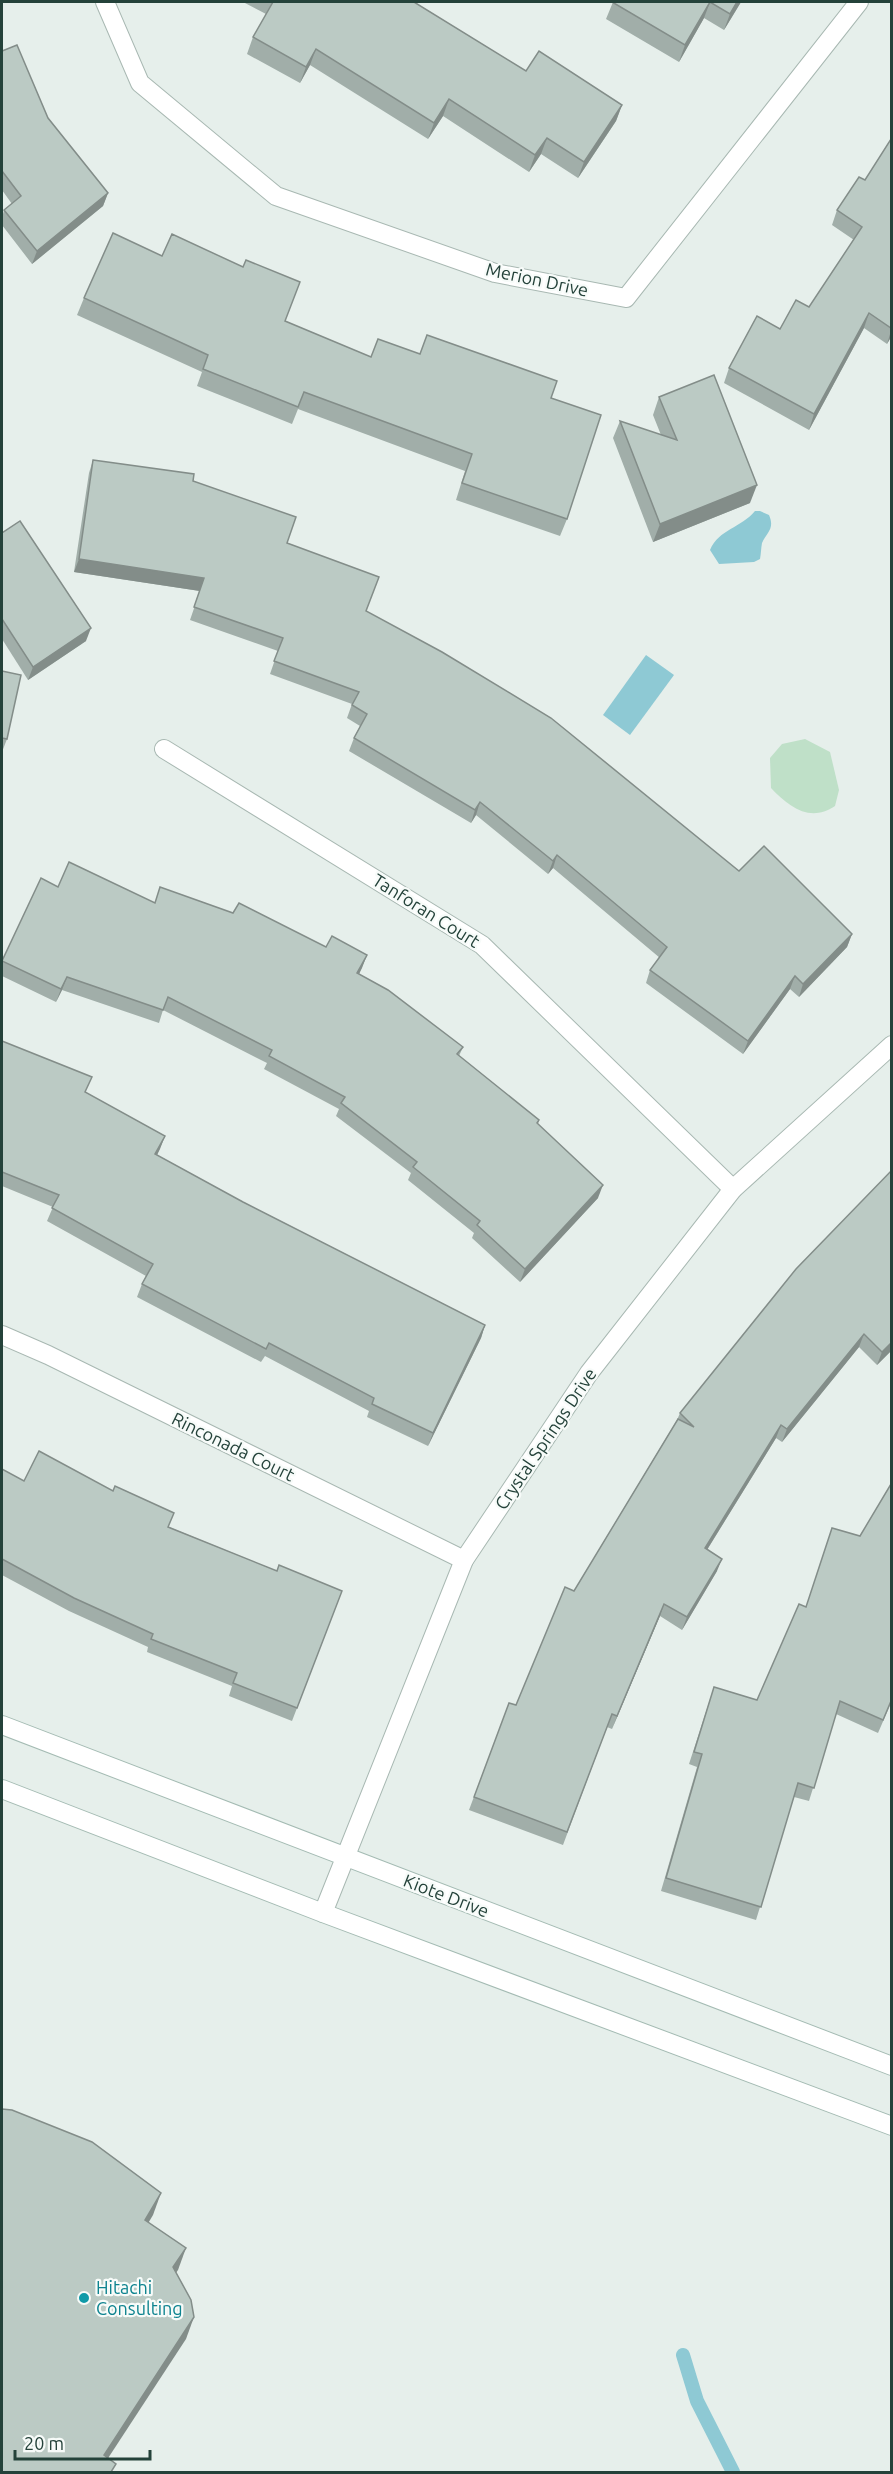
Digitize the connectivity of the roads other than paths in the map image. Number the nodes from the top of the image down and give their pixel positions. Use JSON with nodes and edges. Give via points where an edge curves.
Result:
{"nodes":[{"id":1,"x":105,"y":2,"type":"edge"},
{"id":2,"x":860,"y":2,"type":"edge"},
{"id":3,"x":164,"y":749,"type":"dead end"},
{"id":4,"x":891,"y":1044,"type":"edge"},
{"id":5,"x":733,"y":1189,"type":"junction"},
{"id":6,"x":2,"y":1335,"type":"edge"},
{"id":7,"x":464,"y":1560,"type":"junction"},
{"id":8,"x":2,"y":1725,"type":"edge"},
{"id":9,"x":2,"y":1789,"type":"edge"},
{"id":10,"x":345,"y":1857,"type":"junction"},
{"id":11,"x":323,"y":1914,"type":"junction"},
{"id":12,"x":891,"y":2066,"type":"edge"},
{"id":13,"x":891,"y":2126,"type":"edge"}],
"edges":[{"from":1,"to":2,"type":"street","name":"Merion Drive","via":[[140,82],[276,196],[495,273],[626,298]]},
{"from":3,"to":5,"type":"street","name":"Tanforan Court","via":[[482,945]]},
{"from":4,"to":5,"type":"street","name":"Crystal Springs Drive"},
{"from":5,"to":7,"type":"street","name":"Crystal Springs Drive","via":[[589,1374]]},
{"from":6,"to":7,"type":"street","name":"Rinconada Court"},
{"from":7,"to":10,"type":"street","name":"Crystal Springs Drive"},
{"from":8,"to":10,"type":"street","name":"Kiote Drive"},
{"from":9,"to":11,"type":"street"},
{"from":10,"to":11,"type":"street","name":"Crystal Springs Drive"},
{"from":10,"to":12,"type":"street","name":"Kiote Drive"},
{"from":11,"to":13,"type":"street"}]}
